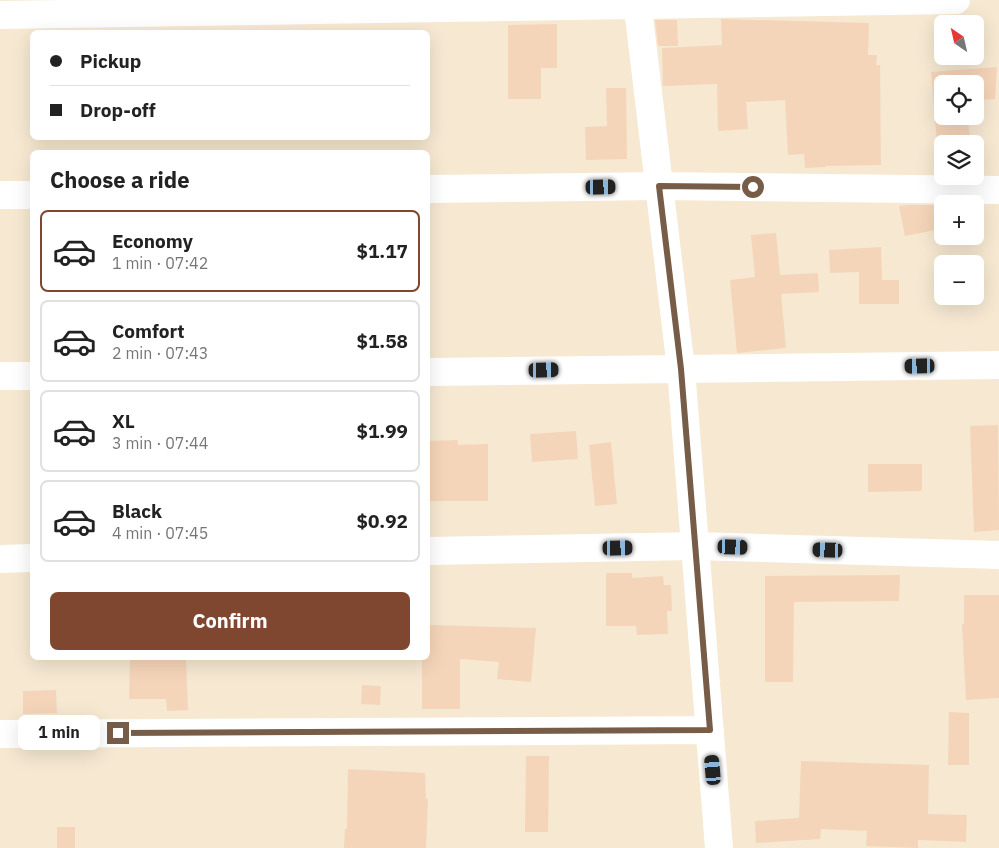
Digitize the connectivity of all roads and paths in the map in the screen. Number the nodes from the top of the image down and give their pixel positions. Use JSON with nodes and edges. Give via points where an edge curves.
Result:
{"nodes":[{"id":1,"x":956,"y":0,"type":"edge"},
{"id":2,"x":637,"y":2,"type":"edge"},
{"id":3,"x":0,"y":15,"type":"edge"},
{"id":4,"x":659,"y":186,"type":"junction"},
{"id":5,"x":430,"y":189,"type":"edge"},
{"id":6,"x":999,"y":190,"type":"edge"},
{"id":7,"x":30,"y":194,"type":"edge"},
{"id":8,"x":0,"y":195,"type":"edge"},
{"id":9,"x":999,"y":365,"type":"edge"},
{"id":10,"x":681,"y":369,"type":"junction"},
{"id":11,"x":430,"y":372,"type":"edge"},
{"id":12,"x":0,"y":376,"type":"edge"},
{"id":13,"x":30,"y":376,"type":"edge"},
{"id":14,"x":695,"y":546,"type":"junction"},
{"id":15,"x":430,"y":551,"type":"edge"},
{"id":16,"x":999,"y":556,"type":"edge"},
{"id":17,"x":30,"y":558,"type":"edge"},
{"id":18,"x":0,"y":559,"type":"edge"},
{"id":19,"x":710,"y":730,"type":"junction"},
{"id":20,"x":0,"y":734,"type":"edge"},
{"id":21,"x":719,"y":848,"type":"edge"}],
"edges":[{"from":1,"to":2,"type":"street"},
{"from":2,"to":3,"type":"street"},
{"from":2,"to":4,"type":"street"},
{"from":4,"to":5,"type":"street"},
{"from":4,"to":6,"type":"street"},
{"from":4,"to":10,"type":"street"},
{"from":7,"to":8,"type":"street"},
{"from":9,"to":10,"type":"street"},
{"from":10,"to":11,"type":"street"},
{"from":10,"to":14,"type":"street"},
{"from":12,"to":13,"type":"street"},
{"from":14,"to":15,"type":"street"},
{"from":14,"to":16,"type":"street"},
{"from":14,"to":19,"type":"street"},
{"from":17,"to":18,"type":"street"},
{"from":19,"to":20,"type":"street"},
{"from":19,"to":21,"type":"street"}]}
